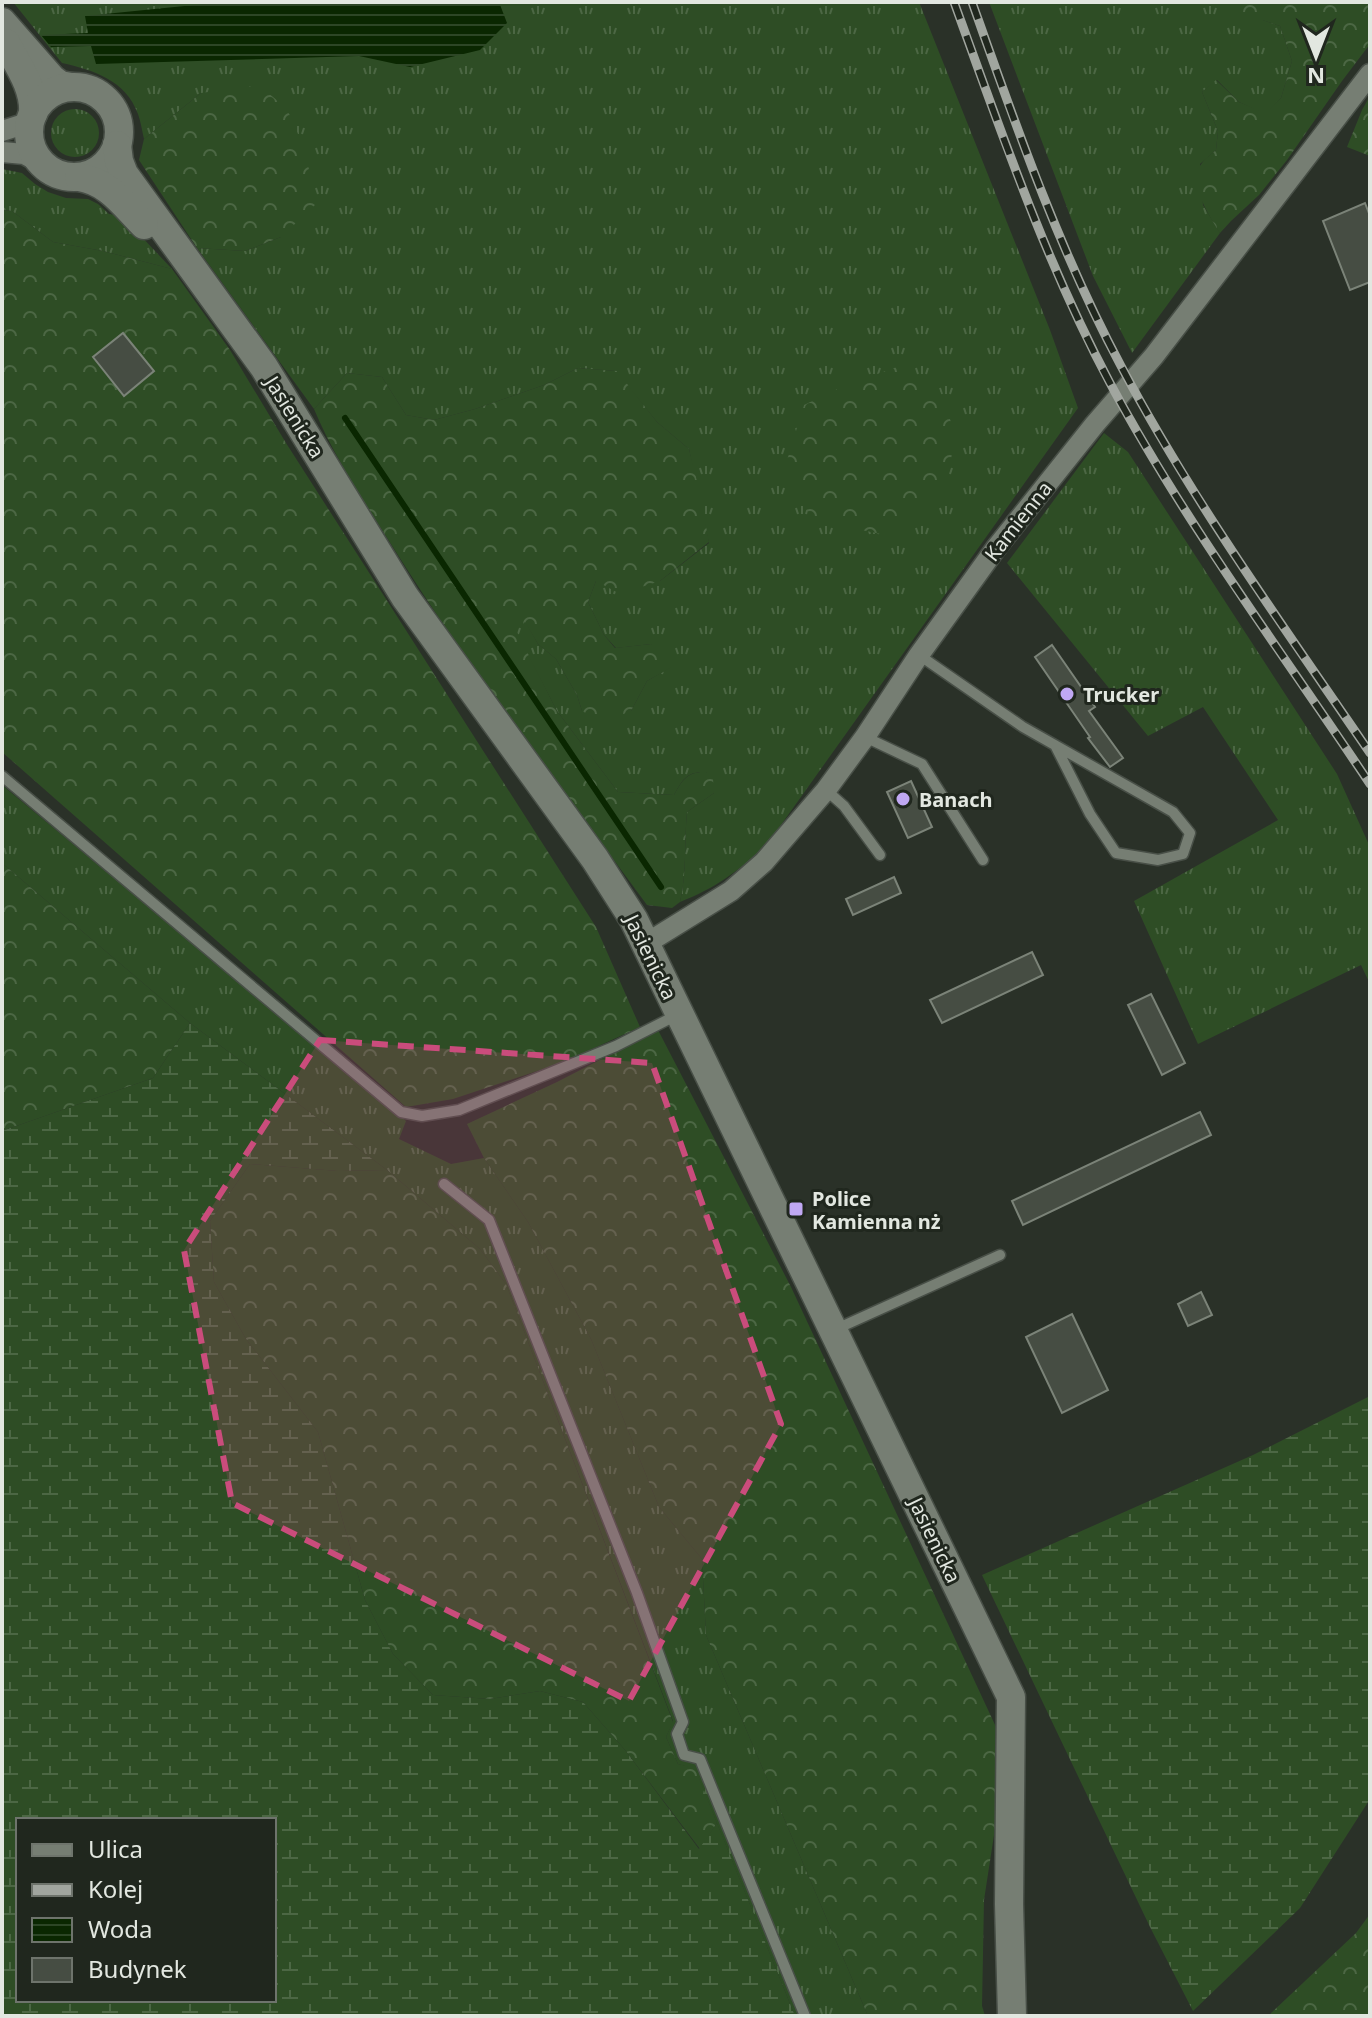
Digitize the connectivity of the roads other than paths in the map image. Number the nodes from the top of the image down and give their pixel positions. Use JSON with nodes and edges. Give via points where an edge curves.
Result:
{"nodes":[{"id":1,"x":2,"y":22,"type":"edge"},
{"id":2,"x":2,"y":36,"type":"edge"},
{"id":3,"x":1370,"y":74,"type":"edge"},
{"id":4,"x":71,"y":87,"type":"junction"},
{"id":5,"x":32,"y":116,"type":"junction"},
{"id":6,"x":2,"y":131,"type":"edge"},
{"id":7,"x":117,"y":145,"type":"junction"},
{"id":8,"x":2,"y":152,"type":"edge"},
{"id":9,"x":41,"y":163,"type":"junction"},
{"id":10,"x":79,"y":177,"type":"junction"},
{"id":11,"x":195,"y":274,"type":"junction"},
{"id":12,"x":919,"y":655,"type":"junction"},
{"id":13,"x":865,"y":737,"type":"junction"},
{"id":14,"x":1055,"y":745,"type":"junction"},
{"id":15,"x":2,"y":776,"type":"edge"},
{"id":16,"x":826,"y":790,"type":"junction"},
{"id":17,"x":880,"y":855,"type":"dead end"},
{"id":18,"x":983,"y":860,"type":"dead end"},
{"id":19,"x":647,"y":943,"type":"junction"},
{"id":20,"x":679,"y":1014,"type":"junction"},
{"id":21,"x":444,"y":1184,"type":"dead end"},
{"id":22,"x":1000,"y":1255,"type":"dead end"},
{"id":23,"x":832,"y":1331,"type":"junction"},
{"id":24,"x":805,"y":2016,"type":"edge"},
{"id":25,"x":1012,"y":2016,"type":"edge"}],
"edges":[{"from":1,"to":4,"type":"main road","via":[[52,79]]},
{"from":2,"to":5,"type":"main road","via":[[29,86]]},
{"from":3,"to":12,"type":"street","name":"Kamienna","via":[[1154,356],[996,548]]},
{"from":4,"to":5,"type":"main road","via":[[50,94]]},
{"from":4,"to":7,"type":"main road","via":[[93,91],[111,106],[118,123]]},
{"from":5,"to":6,"type":"street"},
{"from":5,"to":9,"type":"main road","via":[[30,140]]},
{"from":7,"to":10,"type":"main road","via":[[103,167]]},
{"from":7,"to":11,"type":"main road","name":"Jasienicka","via":[[124,174]]},
{"from":8,"to":9,"type":"street","via":[[24,154]]},
{"from":9,"to":10,"type":"main road","via":[[60,175]]},
{"from":10,"to":11,"type":"main road","name":"Jasienicka","via":[[107,188]]},
{"from":11,"to":19,"type":"main road","name":"Jasienicka","via":[[264,367],[405,597],[595,859]]},
{"from":12,"to":13,"type":"street","name":"Kamienna"},
{"from":12,"to":14,"type":"lane"},
{"from":13,"to":16,"type":"street","name":"Kamienna"},
{"from":13,"to":18,"type":"lane","via":[[922,764]]},
{"from":14,"to":14,"type":"lane","via":[[1173,812],[1190,833],[1183,854],[1158,860],[1116,853]]},
{"from":15,"to":20,"type":"lane","via":[[401,1112],[422,1116],[459,1110],[616,1046]]},
{"from":16,"to":17,"type":"lane"},
{"from":16,"to":19,"type":"street","name":"Kamienna","via":[[764,862],[731,891]]},
{"from":19,"to":20,"type":"main road","name":"Jasienicka"},
{"from":20,"to":23,"type":"main road","name":"Jasienicka"},
{"from":21,"to":24,"type":"lane","via":[[489,1220],[637,1593],[683,1722],[677,1734],[684,1755],[700,1759]]},
{"from":22,"to":23,"type":"lane"},
{"from":23,"to":25,"type":"main road","name":"Jasienicka","via":[[1011,1697]]}]}
